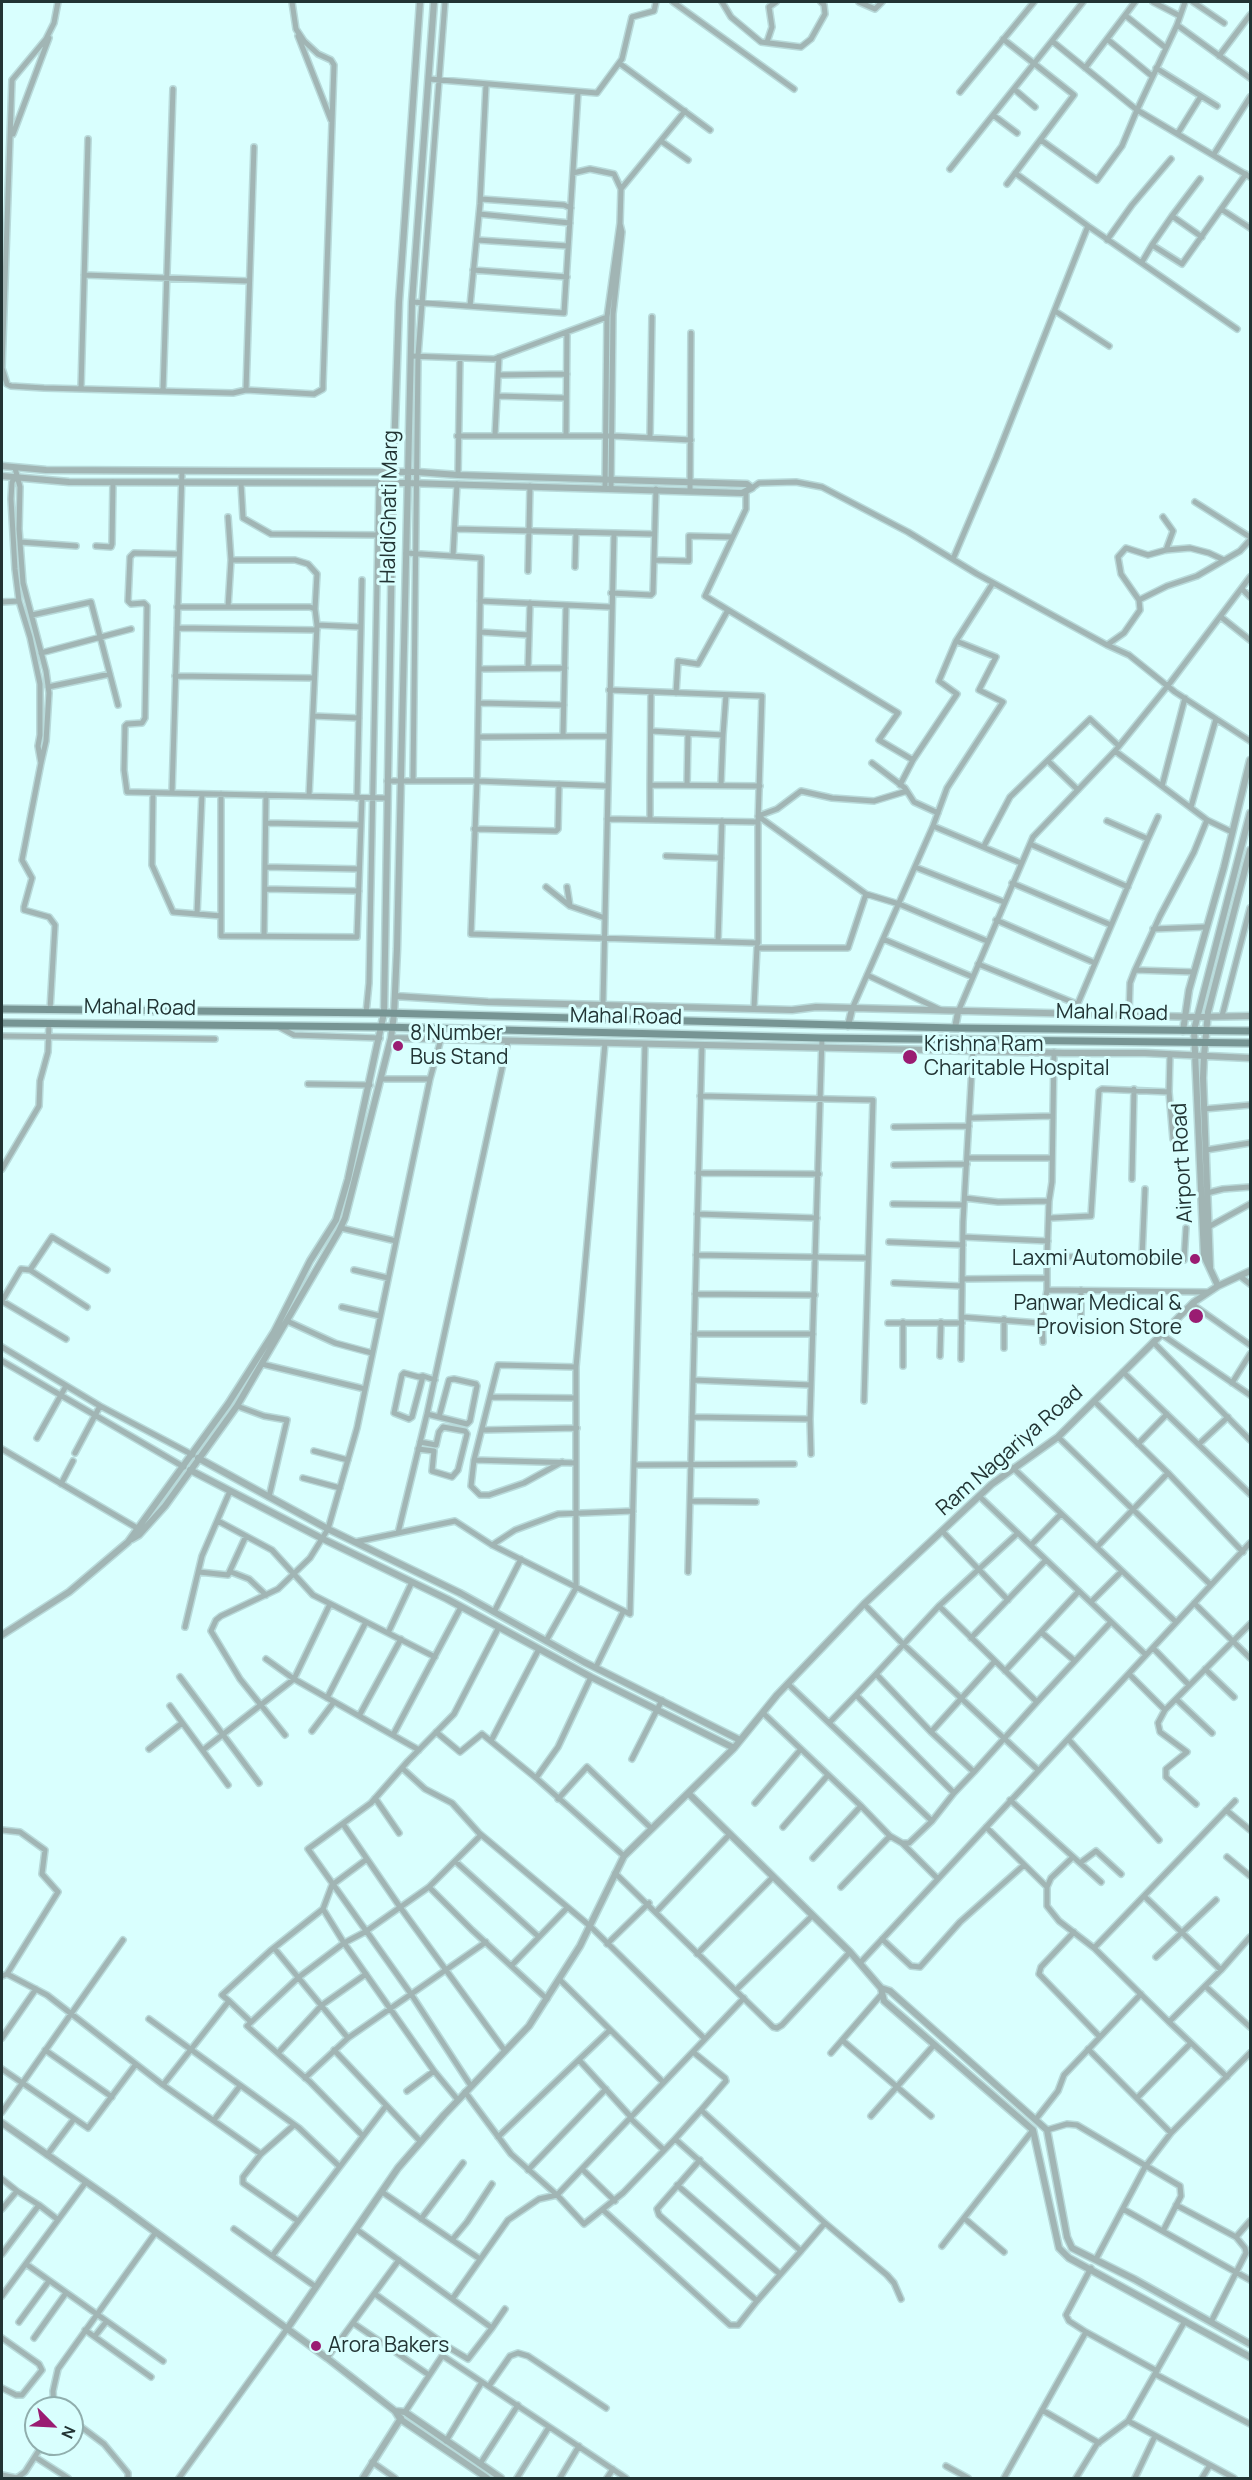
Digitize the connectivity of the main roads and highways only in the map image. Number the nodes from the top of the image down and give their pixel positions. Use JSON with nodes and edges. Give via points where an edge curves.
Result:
{"nodes":[{"id":1,"x":2,"y":1009,"type":"edge"},
{"id":2,"x":2,"y":1023,"type":"edge"},
{"id":3,"x":1251,"y":1031,"type":"edge"},
{"id":4,"x":1251,"y":1043,"type":"edge"}],
"edges":[{"from":1,"to":3,"type":"main road","name":"Mahal Road"},
{"from":2,"to":4,"type":"main road","name":"Mahal Road"}]}
